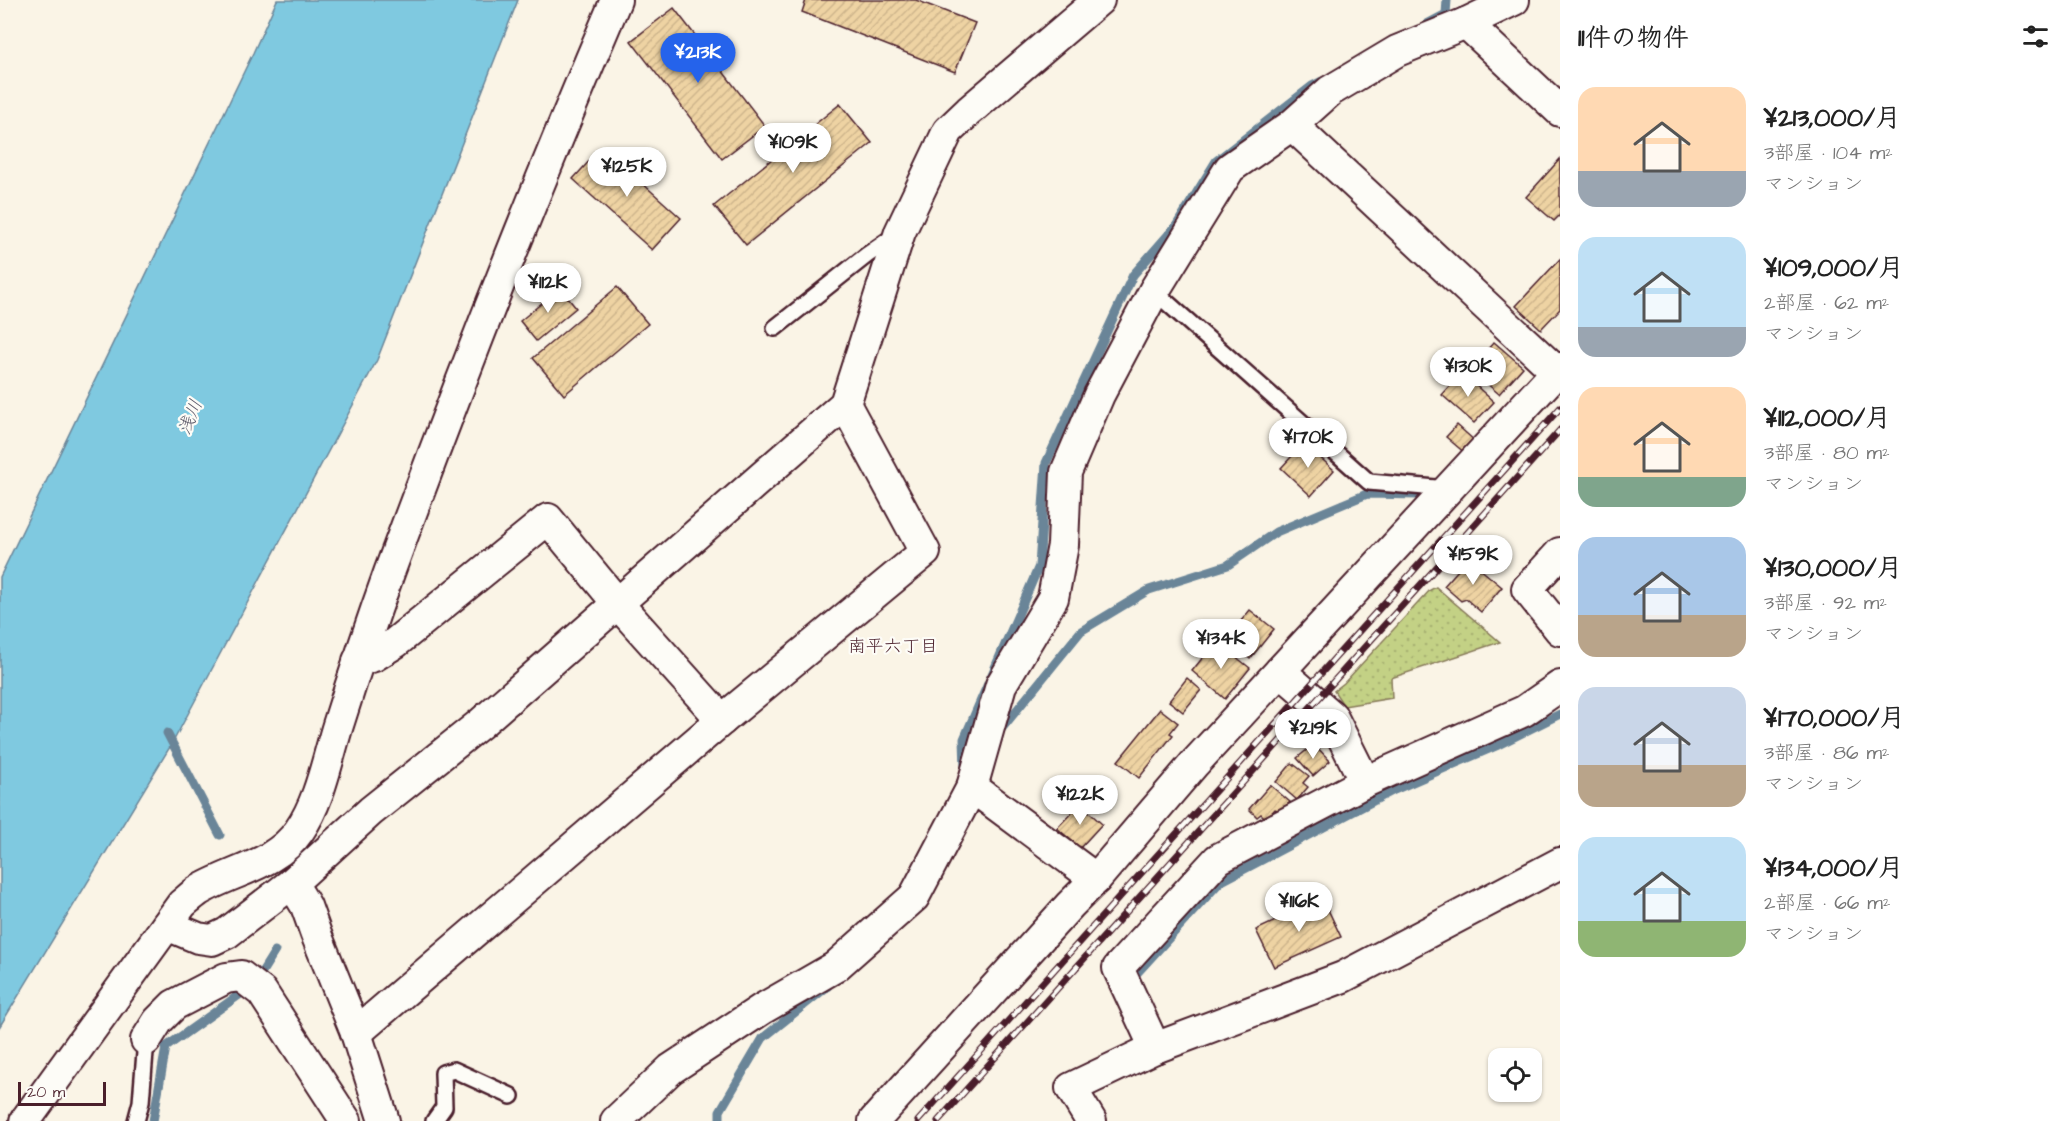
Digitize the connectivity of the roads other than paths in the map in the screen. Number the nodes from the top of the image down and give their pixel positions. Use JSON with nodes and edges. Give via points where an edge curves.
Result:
{"nodes":[{"id":1,"x":616,"y":0,"type":"edge"},
{"id":2,"x":1099,"y":0,"type":"edge"},
{"id":3,"x":1514,"y":0,"type":"edge"},
{"id":4,"x":1466,"y":23,"type":"junction"},
{"id":5,"x":1560,"y":111,"type":"edge"},
{"id":6,"x":1292,"y":125,"type":"junction"},
{"id":7,"x":900,"y":232,"type":"junction"},
{"id":8,"x":1154,"y":291,"type":"junction"},
{"id":9,"x":775,"y":328,"type":"dead end"},
{"id":10,"x":1558,"y":370,"type":"edge"},
{"id":11,"x":845,"y":404,"type":"junction"},
{"id":12,"x":1447,"y":489,"type":"junction"},
{"id":13,"x":1560,"y":553,"type":"edge"},
{"id":14,"x":618,"y":604,"type":"junction"},
{"id":15,"x":1560,"y":630,"type":"edge"},
{"id":16,"x":358,"y":661,"type":"junction"},
{"id":17,"x":1280,"y":671,"type":"junction"},
{"id":18,"x":1560,"y":686,"type":"edge"},
{"id":19,"x":722,"y":720,"type":"junction"},
{"id":20,"x":1365,"y":782,"type":"junction"},
{"id":21,"x":972,"y":787,"type":"junction"},
{"id":22,"x":1560,"y":863,"type":"edge"},
{"id":23,"x":1096,"y":879,"type":"junction"},
{"id":24,"x":292,"y":883,"type":"junction"},
{"id":25,"x":167,"y":925,"type":"junction"},
{"id":26,"x":356,"y":1033,"type":"junction"},
{"id":27,"x":146,"y":1040,"type":"joint"},
{"id":28,"x":1155,"y":1048,"type":"junction"},
{"id":29,"x":511,"y":1096,"type":"dead end"},
{"id":30,"x":25,"y":1121,"type":"edge"},
{"id":31,"x":136,"y":1121,"type":"edge"},
{"id":32,"x":346,"y":1121,"type":"edge"},
{"id":33,"x":384,"y":1121,"type":"edge"},
{"id":34,"x":434,"y":1121,"type":"edge"},
{"id":35,"x":616,"y":1121,"type":"edge"},
{"id":36,"x":874,"y":1121,"type":"edge"},
{"id":37,"x":1091,"y":1121,"type":"edge"}],
"edges":[{"from":1,"to":16,"type":"street","via":[[488,312]]},
{"from":2,"to":7,"type":"street","via":[[948,131]]},
{"from":3,"to":4,"type":"street"},
{"from":4,"to":5,"type":"street"},
{"from":4,"to":6,"type":"street","via":[[1397,51],[1330,91]]},
{"from":6,"to":8,"type":"street","via":[[1230,168]]},
{"from":6,"to":10,"type":"street"},
{"from":7,"to":9,"type":"lane"},
{"from":7,"to":11,"type":"street"},
{"from":8,"to":12,"type":"lane","via":[[1369,482]]},
{"from":8,"to":21,"type":"street","via":[[1100,395],[1066,472],[1063,545],[1053,598],[1000,685]]},
{"from":10,"to":12,"type":"street"},
{"from":11,"to":14,"type":"street"},
{"from":11,"to":19,"type":"street","via":[[925,552]]},
{"from":12,"to":17,"type":"street"},
{"from":13,"to":15,"type":"street","via":[[1527,589]]},
{"from":14,"to":16,"type":"street","via":[[548,519],[394,643]]},
{"from":14,"to":19,"type":"street"},
{"from":14,"to":24,"type":"street"},
{"from":16,"to":25,"type":"street","via":[[316,795],[299,832],[266,860],[196,892]]},
{"from":17,"to":20,"type":"street","via":[[1332,716]]},
{"from":17,"to":23,"type":"street"},
{"from":18,"to":20,"type":"street","via":[[1524,711]]},
{"from":19,"to":26,"type":"street"},
{"from":20,"to":28,"type":"street","via":[[1218,858],[1118,968]]},
{"from":21,"to":23,"type":"street"},
{"from":21,"to":35,"type":"street","via":[[914,897],[835,967],[671,1069]]},
{"from":22,"to":28,"type":"street","via":[[1343,977]]},
{"from":23,"to":36,"type":"street"},
{"from":24,"to":25,"type":"street","via":[[227,933],[212,940]]},
{"from":24,"to":26,"type":"street","via":[[306,906]]},
{"from":25,"to":30,"type":"street"},
{"from":26,"to":33,"type":"street"},
{"from":27,"to":31,"type":"lane"},
{"from":27,"to":32,"type":"street","via":[[174,1005],[226,978],[241,976],[262,992]]},
{"from":28,"to":37,"type":"street","via":[[1071,1088]]},
{"from":29,"to":34,"type":"lane","via":[[454,1070],[443,1073],[444,1107]]}]}
